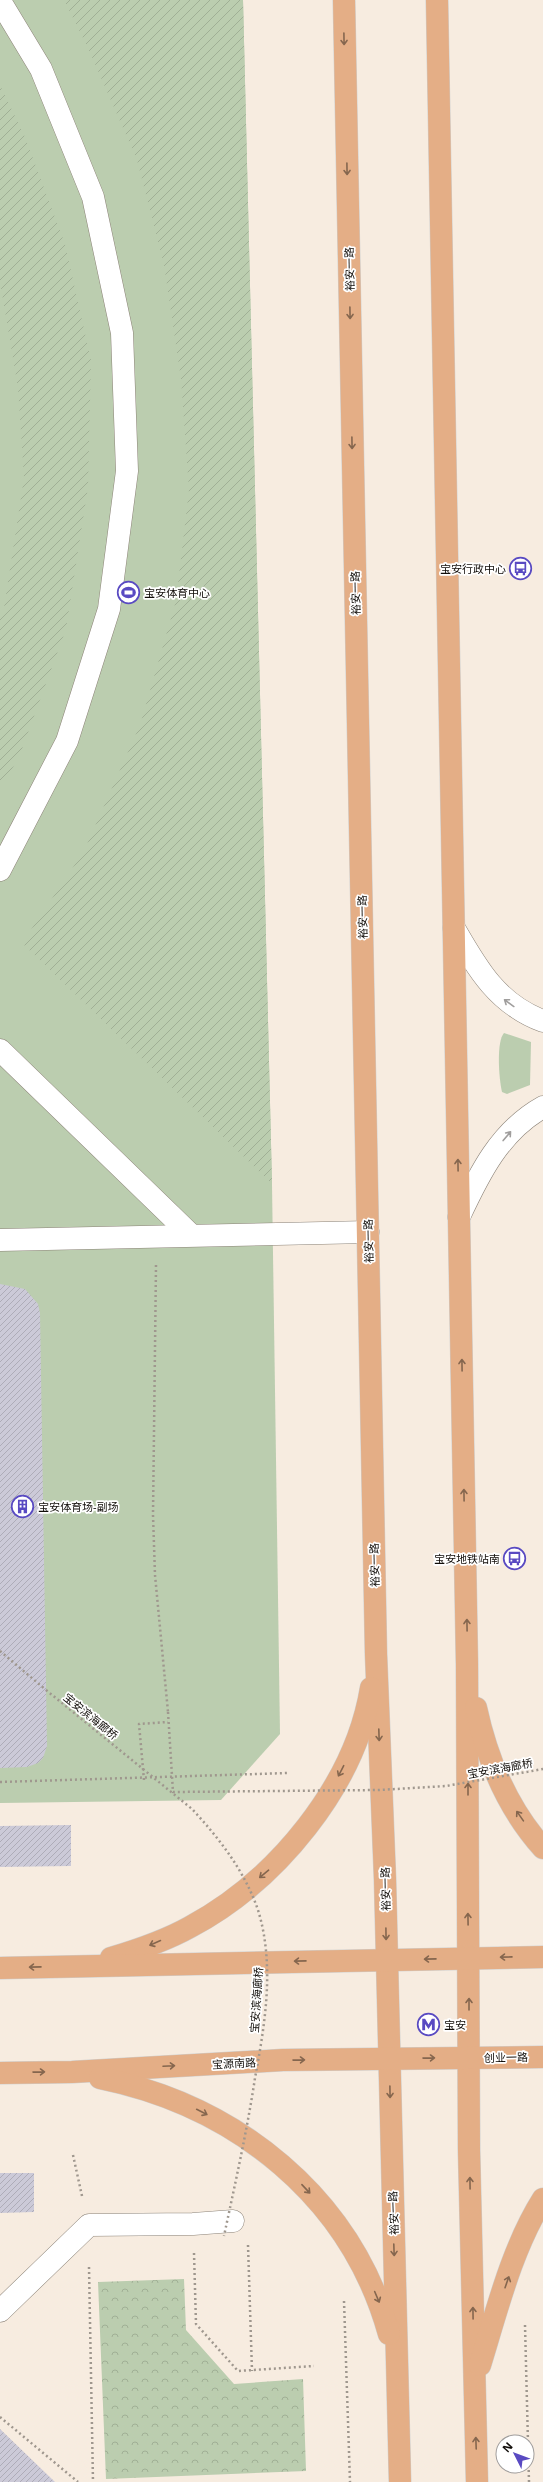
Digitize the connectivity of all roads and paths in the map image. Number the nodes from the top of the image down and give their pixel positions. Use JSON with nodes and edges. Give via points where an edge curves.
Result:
{"nodes":[{"id":1,"x":344,"y":0,"type":"edge"},
{"id":2,"x":437,"y":0,"type":"edge"},
{"id":3,"x":0,"y":1,"type":"edge"},
{"id":4,"x":0,"y":870,"type":"edge"},
{"id":5,"x":454,"y":928,"type":"junction"},
{"id":6,"x":543,"y":1021,"type":"edge"},
{"id":7,"x":0,"y":1050,"type":"edge"},
{"id":8,"x":543,"y":1107,"type":"edge"},
{"id":9,"x":459,"y":1217,"type":"junction"},
{"id":10,"x":368,"y":1232,"type":"junction"},
{"id":11,"x":191,"y":1235,"type":"junction"},
{"id":12,"x":156,"y":1236,"type":"junction"},
{"id":13,"x":0,"y":1240,"type":"edge"},
{"id":14,"x":0,"y":1652,"type":"edge"},
{"id":15,"x":376,"y":1654,"type":"junction"},
{"id":16,"x":467,"y":1664,"type":"junction"},
{"id":17,"x":168,"y":1722,"type":"junction"},
{"id":18,"x":543,"y":1769,"type":"edge"},
{"id":19,"x":288,"y":1773,"type":"dead end"},
{"id":20,"x":144,"y":1780,"type":"junction"},
{"id":21,"x":0,"y":1782,"type":"edge"},
{"id":22,"x":173,"y":1792,"type":"junction"},
{"id":23,"x":543,"y":1848,"type":"edge"},
{"id":24,"x":543,"y":1957,"type":"edge"},
{"id":25,"x":469,"y":1958,"type":"junction"},
{"id":26,"x":386,"y":1959,"type":"junction"},
{"id":27,"x":70,"y":1966,"type":"junction"},
{"id":28,"x":0,"y":1968,"type":"edge"},
{"id":29,"x":469,"y":2057,"type":"junction"},
{"id":30,"x":543,"y":2057,"type":"edge"},
{"id":31,"x":389,"y":2059,"type":"junction"},
{"id":32,"x":72,"y":2072,"type":"junction"},
{"id":33,"x":0,"y":2073,"type":"edge"},
{"id":34,"x":73,"y":2155,"type":"dead end"},
{"id":35,"x":543,"y":2199,"type":"edge"},
{"id":36,"x":193,"y":2224,"type":"junction"},
{"id":37,"x":89,"y":2225,"type":"junction"},
{"id":38,"x":229,"y":2228,"type":"joint"},
{"id":39,"x":248,"y":2245,"type":"dead end"},
{"id":40,"x":344,"y":2292,"type":"dead end"},
{"id":41,"x":0,"y":2311,"type":"edge"},
{"id":42,"x":525,"y":2318,"type":"dead end"},
{"id":43,"x":397,"y":2362,"type":"junction"},
{"id":44,"x":314,"y":2366,"type":"dead end"},
{"id":45,"x":252,"y":2371,"type":"junction"},
{"id":46,"x":474,"y":2386,"type":"junction"},
{"id":47,"x":0,"y":2417,"type":"edge"},
{"id":48,"x":78,"y":2482,"type":"edge"},
{"id":49,"x":92,"y":2482,"type":"edge"},
{"id":50,"x":350,"y":2482,"type":"edge"},
{"id":51,"x":400,"y":2482,"type":"edge"},
{"id":52,"x":477,"y":2482,"type":"edge"},
{"id":53,"x":529,"y":2482,"type":"edge"}],
"edges":[{"from":1,"to":10,"type":"main road","name":"裕安一路","one_way":true},
{"from":2,"to":5,"type":"main road"},
{"from":3,"to":4,"type":"street","via":[[41,69],[93,197],[122,333],[127,471],[109,609],[70,734]]},
{"from":6,"to":5,"type":"street","one_way":true,"via":[[525,1014],[505,1001],[486,981]]},
{"from":9,"to":5,"type":"main road","one_way":true},
{"from":7,"to":11,"type":"street"},
{"from":9,"to":8,"type":"street","one_way":true,"via":[[478,1177],[495,1151],[514,1128]]},
{"from":16,"to":9,"type":"main road","one_way":true},
{"from":10,"to":11,"type":"street"},
{"from":10,"to":15,"type":"main road","name":"裕安一路"},
{"from":11,"to":12,"type":"street"},
{"from":12,"to":13,"type":"street"},
{"from":12,"to":17,"type":"path","bridge":true,"via":[[152,1411],[155,1576]]},
{"from":14,"to":22,"type":"path","name":"宝安滨海廊桥","bridge":true},
{"from":15,"to":26,"type":"main road","name":"裕安一路","one_way":true},
{"from":15,"to":27,"type":"main road","one_way":true,"via":[[368,1703],[352,1749],[330,1792],[302,1833],[270,1869],[232,1901],[190,1927],[146,1947],[98,1962]]},
{"from":23,"to":16,"type":"main road","one_way":true,"via":[[514,1808],[496,1773],[482,1736]]},
{"from":25,"to":16,"type":"main road","one_way":true},
{"from":17,"to":20,"type":"path","via":[[139,1724]]},
{"from":17,"to":22,"type":"path","bridge":true},
{"from":18,"to":22,"type":"path","name":"宝安滨海廊桥","bridge":true,"via":[[446,1786]]},
{"from":19,"to":20,"type":"path"},
{"from":20,"to":21,"type":"path"},
{"from":22,"to":38,"type":"path","name":"宝安滨海廊桥","bridge":true,"via":[[211,1829],[238,1868],[258,1911],[266,1955],[266,2000],[260,2049]]},
{"from":24,"to":25,"type":"main road","one_way":true},
{"from":25,"to":26,"type":"main road","one_way":true},
{"from":29,"to":25,"type":"main road","one_way":true},
{"from":26,"to":27,"type":"main road","one_way":true},
{"from":26,"to":31,"type":"main road","name":"裕安一路"},
{"from":27,"to":28,"type":"main road","one_way":true},
{"from":29,"to":30,"type":"main road","name":"创业一路"},
{"from":31,"to":29,"type":"main road","name":"宝源南路","one_way":true},
{"from":46,"to":29,"type":"main road","one_way":true},
{"from":32,"to":31,"type":"main road","name":"宝源南路","one_way":true,"via":[[283,2060]]},
{"from":31,"to":43,"type":"main road","name":"裕安一路","one_way":true},
{"from":33,"to":32,"type":"main road","name":"宝源南路","one_way":true},
{"from":32,"to":43,"type":"main road","one_way":true,"via":[[123,2082],[188,2104],[231,2126],[270,2155],[305,2188],[342,2231],[366,2271]]},
{"from":34,"to":37,"type":"path"},
{"from":46,"to":35,"type":"main road","one_way":true,"via":[[507,2280],[522,2240]]},
{"from":36,"to":37,"type":"street"},
{"from":36,"to":38,"type":"street"},
{"from":36,"to":45,"type":"path","via":[[196,2324],[238,2371]]},
{"from":37,"to":41,"type":"street"},
{"from":37,"to":49,"type":"path"},
{"from":39,"to":45,"type":"path"},
{"from":40,"to":50,"type":"path"},
{"from":42,"to":53,"type":"path"},
{"from":43,"to":51,"type":"main road","name":"裕安一路"},
{"from":44,"to":45,"type":"path"},
{"from":52,"to":46,"type":"main road","one_way":true},
{"from":47,"to":48,"type":"path"}]}
